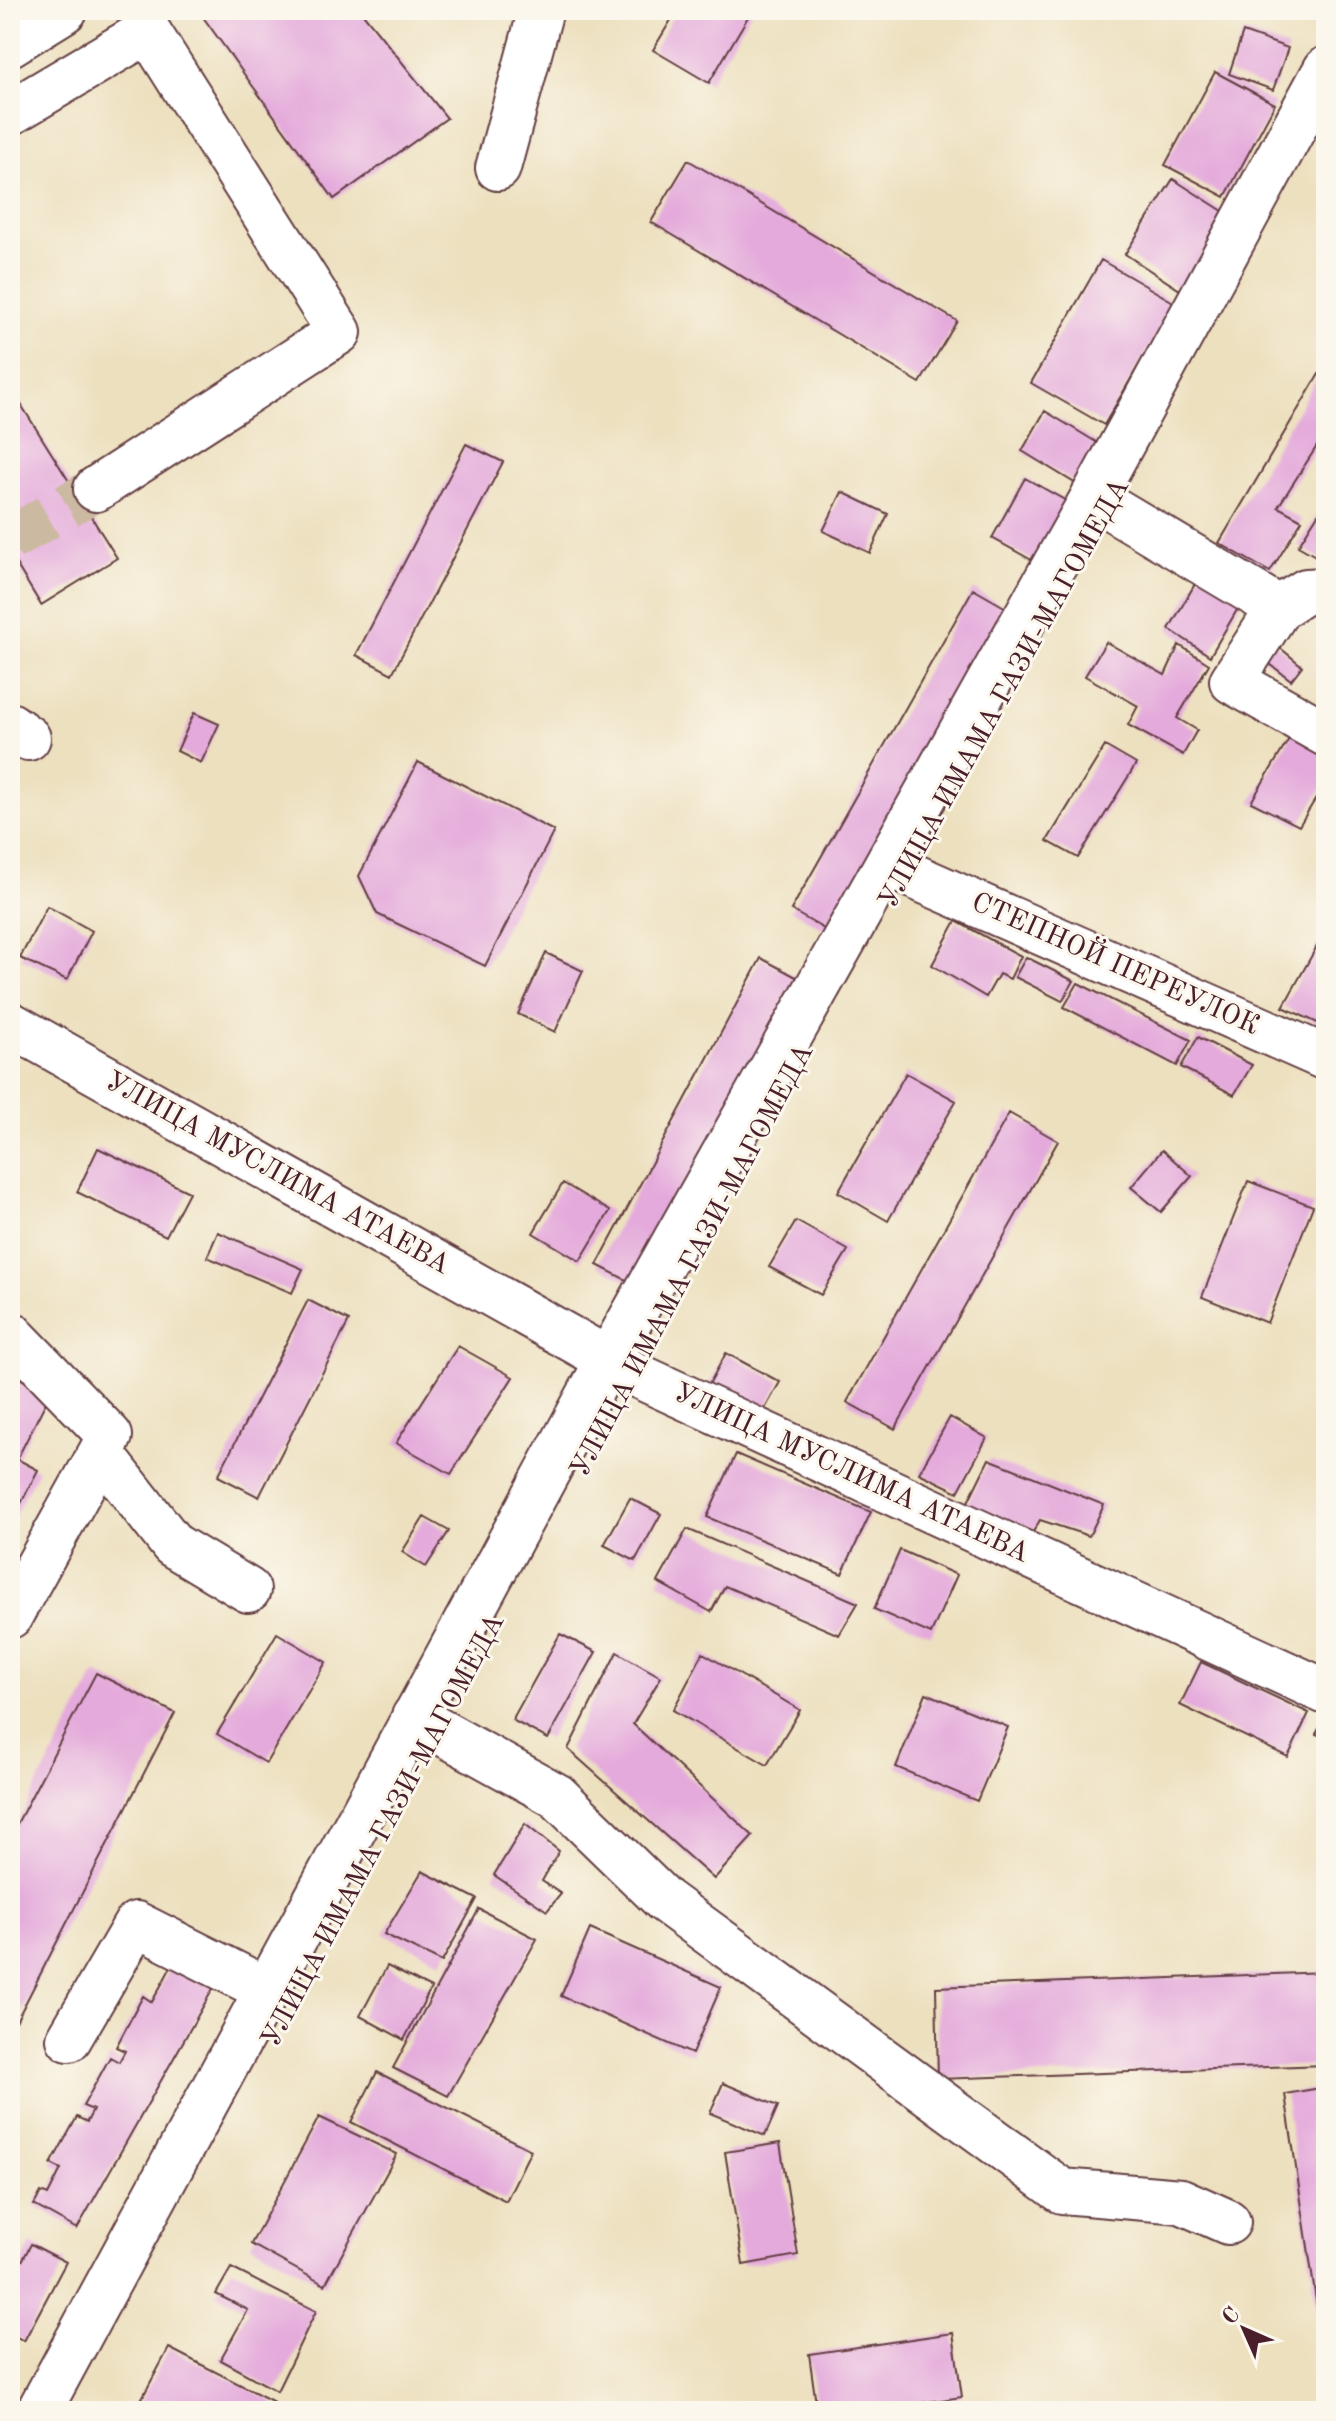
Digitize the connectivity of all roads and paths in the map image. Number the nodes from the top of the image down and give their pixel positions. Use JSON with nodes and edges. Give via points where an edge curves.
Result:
{"nodes":[{"id":1,"x":65,"y":10,"type":"edge"},
{"id":2,"x":534,"y":10,"type":"edge"},
{"id":3,"x":10,"y":44,"type":"edge"},
{"id":4,"x":1326,"y":69,"type":"edge"},
{"id":5,"x":10,"y":113,"type":"edge"},
{"id":6,"x":1326,"y":118,"type":"edge"},
{"id":7,"x":498,"y":168,"type":"dead end"},
{"id":8,"x":96,"y":489,"type":"tunnel mouth"},
{"id":9,"x":1102,"y":503,"type":"junction"},
{"id":10,"x":1326,"y":590,"type":"edge"},
{"id":11,"x":1279,"y":608,"type":"junction"},
{"id":12,"x":1326,"y":734,"type":"edge"},
{"id":13,"x":904,"y":872,"type":"junction"},
{"id":14,"x":10,"y":1024,"type":"edge"},
{"id":15,"x":1326,"y":1058,"type":"edge"},
{"id":16,"x":10,"y":1333,"type":"edge"},
{"id":17,"x":620,"y":1367,"type":"junction"},
{"id":18,"x":101,"y":1453,"type":"junction"},
{"id":19,"x":248,"y":1590,"type":"dead end"},
{"id":20,"x":10,"y":1616,"type":"edge"},
{"id":21,"x":1326,"y":1692,"type":"edge"},
{"id":22,"x":426,"y":1725,"type":"junction"},
{"id":23,"x":267,"y":1990,"type":"junction"},
{"id":24,"x":69,"y":2039,"type":"dead end"},
{"id":25,"x":1228,"y":2222,"type":"dead end"},
{"id":26,"x":39,"y":2411,"type":"edge"},
{"id":27,"x":71,"y":2411,"type":"edge"}],
"edges":[{"from":1,"to":3,"type":"main road"},
{"from":2,"to":7,"type":"main road","via":[[539,17]]},
{"from":4,"to":9,"type":"main road"},
{"from":5,"to":8,"type":"main road","via":[[148,31],[339,332]]},
{"from":6,"to":9,"type":"main road","name":"УЛИЦА ИМАМА ГАЗИ-МАГОМЕДА"},
{"from":9,"to":11,"type":"main road"},
{"from":9,"to":13,"type":"main road","name":"УЛИЦА ИМАМА ГАЗИ-МАГОМЕДА"},
{"from":9,"to":17,"type":"main road"},
{"from":10,"to":11,"type":"main road","via":[[1306,591]]},
{"from":11,"to":12,"type":"main road","via":[[1232,681]]},
{"from":13,"to":15,"type":"main road","name":"СТЕПНОЙ ПЕРЕУЛОК"},
{"from":13,"to":17,"type":"main road","name":"УЛИЦА ИМАМА ГАЗИ-МАГОМЕДА"},
{"from":14,"to":17,"type":"main road","name":"УЛИЦА МУСЛИМА АТАЕВА"},
{"from":16,"to":18,"type":"main road","via":[[110,1436]]},
{"from":17,"to":21,"type":"main road","name":"УЛИЦА МУСЛИМА АТАЕВА"},
{"from":17,"to":22,"type":"main road","name":"УЛИЦА ИМАМА ГАЗИ-МАГОМЕДА"},
{"from":18,"to":19,"type":"main road","via":[[173,1545]]},
{"from":18,"to":20,"type":"main road"},
{"from":22,"to":23,"type":"main road"},
{"from":22,"to":25,"type":"main road","via":[[557,1796],[664,1900],[1062,2191],[1181,2201]]},
{"from":22,"to":27,"type":"main road","name":"УЛИЦА ИМАМА ГАЗИ-МАГОМЕДА"},
{"from":23,"to":24,"type":"main road","via":[[136,1924]]},
{"from":23,"to":26,"type":"main road"}]}
